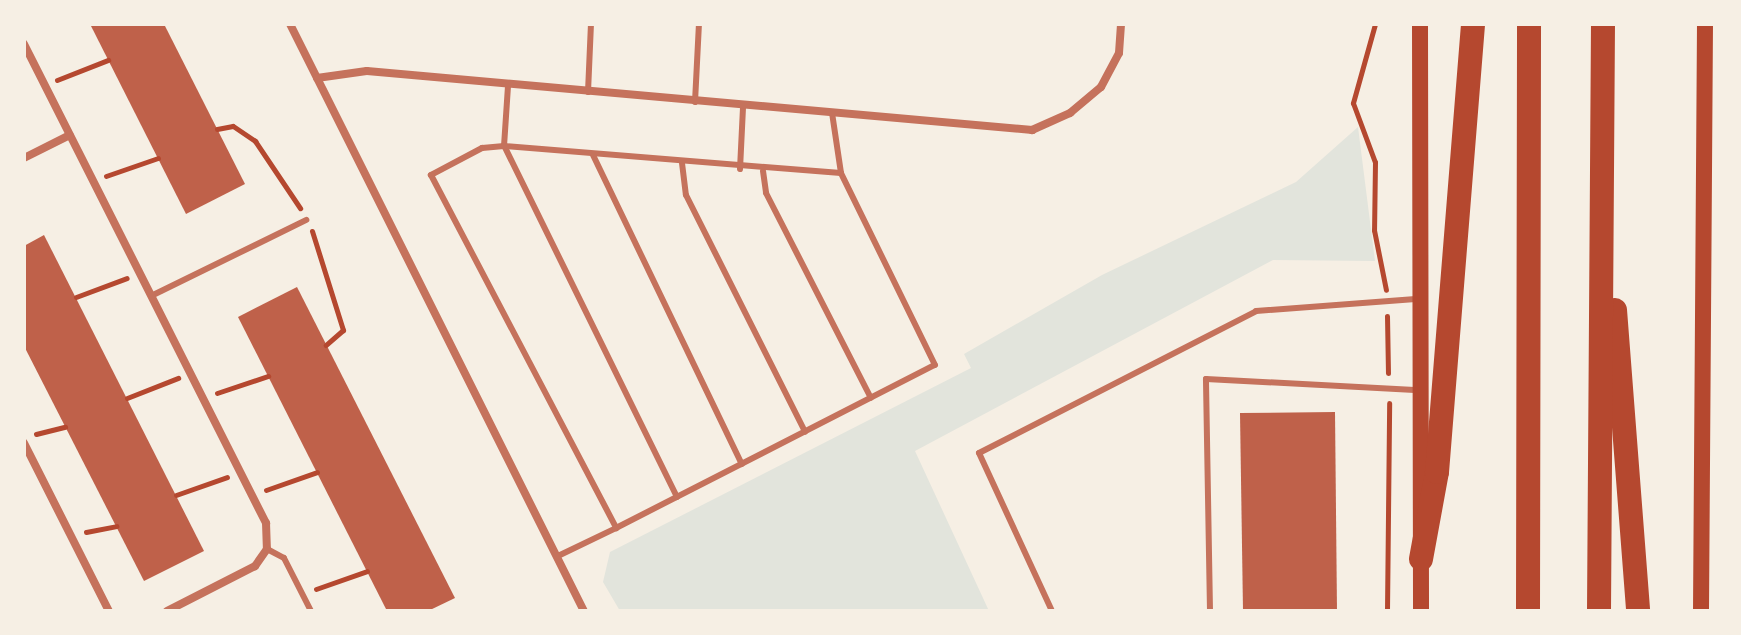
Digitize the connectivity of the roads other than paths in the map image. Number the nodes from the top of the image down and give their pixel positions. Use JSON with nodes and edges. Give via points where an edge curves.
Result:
{"nodes":[{"id":1,"x":290,"y":24,"type":"edge"},
{"id":2,"x":591,"y":24,"type":"edge"},
{"id":3,"x":699,"y":24,"type":"edge"},
{"id":4,"x":1121,"y":24,"type":"edge"},
{"id":5,"x":1420,"y":24,"type":"edge"},
{"id":6,"x":1473,"y":24,"type":"edge"},
{"id":7,"x":1529,"y":24,"type":"edge"},
{"id":8,"x":1603,"y":24,"type":"edge"},
{"id":9,"x":1705,"y":24,"type":"edge"},
{"id":10,"x":24,"y":44,"type":"edge"},
{"id":11,"x":317,"y":78,"type":"junction"},
{"id":12,"x":508,"y":86,"type":"junction"},
{"id":13,"x":588,"y":92,"type":"junction"},
{"id":14,"x":695,"y":102,"type":"junction"},
{"id":15,"x":743,"y":107,"type":"junction"},
{"id":16,"x":832,"y":113,"type":"junction"},
{"id":17,"x":70,"y":135,"type":"junction"},
{"id":18,"x":1602,"y":136,"type":"junction"},
{"id":19,"x":504,"y":146,"type":"junction"},
{"id":20,"x":593,"y":155,"type":"junction"},
{"id":21,"x":24,"y":158,"type":"edge"},
{"id":22,"x":682,"y":163,"type":"junction"},
{"id":23,"x":740,"y":169,"type":"junction"},
{"id":24,"x":763,"y":171,"type":"junction"},
{"id":25,"x":841,"y":173,"type":"junction"},
{"id":26,"x":306,"y":220,"type":"dead end"},
{"id":27,"x":151,"y":296,"type":"junction"},
{"id":28,"x":1416,"y":299,"type":"junction"},
{"id":29,"x":1415,"y":390,"type":"junction"},
{"id":30,"x":871,"y":398,"type":"junction"},
{"id":31,"x":805,"y":432,"type":"junction"},
{"id":32,"x":1710,"y":440,"type":"edge"},
{"id":33,"x":24,"y":443,"type":"edge"},
{"id":34,"x":742,"y":464,"type":"junction"},
{"id":35,"x":677,"y":497,"type":"junction"},
{"id":36,"x":616,"y":528,"type":"junction"},
{"id":37,"x":267,"y":549,"type":"junction"},
{"id":38,"x":560,"y":555,"type":"junction"},
{"id":39,"x":1421,"y":559,"type":"junction"},
{"id":40,"x":109,"y":611,"type":"edge"},
{"id":41,"x":167,"y":611,"type":"edge"},
{"id":42,"x":311,"y":611,"type":"edge"},
{"id":43,"x":584,"y":611,"type":"edge"},
{"id":44,"x":1052,"y":611,"type":"edge"},
{"id":45,"x":1210,"y":611,"type":"edge"},
{"id":46,"x":1421,"y":611,"type":"edge"},
{"id":47,"x":1528,"y":611,"type":"edge"},
{"id":48,"x":1599,"y":611,"type":"edge"},
{"id":49,"x":1638,"y":611,"type":"edge"},
{"id":50,"x":1701,"y":611,"type":"edge"}],
"edges":[{"from":1,"to":11,"type":"street"},
{"from":2,"to":13,"type":"lane"},
{"from":3,"to":14,"type":"lane"},
{"from":4,"to":16,"type":"street","via":[[1119,53],[1101,87],[1053,123],[1010,131]]},
{"from":5,"to":28,"type":"main road"},
{"from":6,"to":39,"type":"highway","via":[[1437,472]]},
{"from":7,"to":47,"type":"highway"},
{"from":8,"to":18,"type":"highway"},
{"from":9,"to":32,"type":"main road"},
{"from":10,"to":17,"type":"street"},
{"from":11,"to":12,"type":"street","via":[[367,71]]},
{"from":11,"to":38,"type":"street"},
{"from":12,"to":13,"type":"street"},
{"from":12,"to":19,"type":"lane"},
{"from":13,"to":14,"type":"street"},
{"from":14,"to":15,"type":"street"},
{"from":15,"to":16,"type":"street"},
{"from":15,"to":23,"type":"lane"},
{"from":16,"to":25,"type":"lane"},
{"from":17,"to":21,"type":"street"},
{"from":17,"to":27,"type":"street"},
{"from":18,"to":48,"type":"highway"},
{"from":18,"to":49,"type":"highway"},
{"from":19,"to":20,"type":"lane"},
{"from":19,"to":35,"type":"lane"},
{"from":19,"to":36,"type":"lane","via":[[482,148],[431,175]]},
{"from":20,"to":22,"type":"lane"},
{"from":20,"to":34,"type":"lane"},
{"from":22,"to":23,"type":"lane"},
{"from":22,"to":31,"type":"lane","via":[[686,195]]},
{"from":23,"to":24,"type":"lane"},
{"from":24,"to":25,"type":"lane"},
{"from":24,"to":30,"type":"lane","via":[[766,193]]},
{"from":25,"to":30,"type":"lane","via":[[935,365]]},
{"from":26,"to":27,"type":"lane"},
{"from":27,"to":37,"type":"street","via":[[266,523]]},
{"from":28,"to":29,"type":"main road"},
{"from":28,"to":44,"type":"lane","via":[[1256,311],[979,453]]},
{"from":29,"to":39,"type":"main road"},
{"from":29,"to":45,"type":"lane","via":[[1206,379]]},
{"from":30,"to":31,"type":"lane"},
{"from":31,"to":34,"type":"lane"},
{"from":32,"to":50,"type":"main road"},
{"from":33,"to":40,"type":"street"},
{"from":34,"to":35,"type":"lane"},
{"from":35,"to":36,"type":"lane"},
{"from":36,"to":38,"type":"lane"},
{"from":37,"to":41,"type":"street","via":[[248,571]]},
{"from":37,"to":42,"type":"lane","via":[[284,558]]},
{"from":38,"to":43,"type":"street"},
{"from":39,"to":46,"type":"main road"}]}
